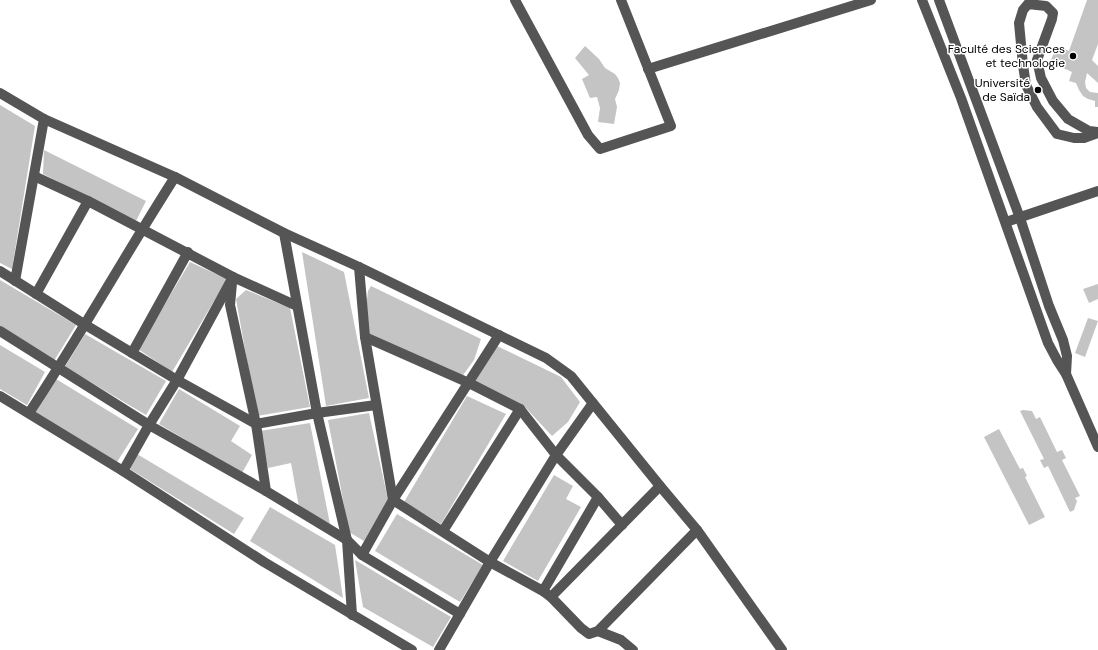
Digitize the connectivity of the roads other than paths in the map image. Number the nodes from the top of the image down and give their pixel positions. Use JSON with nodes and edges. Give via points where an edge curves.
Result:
{"nodes":[{"id":1,"x":515,"y":0,"type":"edge"},
{"id":2,"x":621,"y":0,"type":"edge"},
{"id":3,"x":871,"y":0,"type":"edge"},
{"id":4,"x":922,"y":0,"type":"edge"},
{"id":5,"x":938,"y":0,"type":"edge"},
{"id":6,"x":648,"y":69,"type":"junction"},
{"id":7,"x":0,"y":93,"type":"edge"},
{"id":8,"x":44,"y":119,"type":"junction"},
{"id":9,"x":1098,"y":133,"type":"edge"},
{"id":10,"x":34,"y":176,"type":"junction"},
{"id":11,"x":175,"y":178,"type":"junction"},
{"id":12,"x":1098,"y":191,"type":"edge"},
{"id":13,"x":88,"y":201,"type":"junction"},
{"id":14,"x":1020,"y":218,"type":"junction"},
{"id":15,"x":1006,"y":222,"type":"junction"},
{"id":16,"x":141,"y":230,"type":"junction"},
{"id":17,"x":284,"y":233,"type":"junction"},
{"id":18,"x":188,"y":252,"type":"junction"},
{"id":19,"x":359,"y":267,"type":"junction"},
{"id":20,"x":0,"y":271,"type":"edge"},
{"id":21,"x":233,"y":277,"type":"junction"},
{"id":22,"x":15,"y":281,"type":"junction"},
{"id":23,"x":36,"y":294,"type":"junction"},
{"id":24,"x":297,"y":306,"type":"junction"},
{"id":25,"x":84,"y":324,"type":"junction"},
{"id":26,"x":0,"y":331,"type":"edge"},
{"id":27,"x":498,"y":335,"type":"junction"},
{"id":28,"x":364,"y":337,"type":"junction"},
{"id":29,"x":132,"y":353,"type":"junction"},
{"id":30,"x":59,"y":368,"type":"junction"},
{"id":31,"x":1066,"y":374,"type":"junction"},
{"id":32,"x":177,"y":380,"type":"junction"},
{"id":33,"x":468,"y":383,"type":"junction"},
{"id":34,"x":0,"y":396,"type":"edge"},
{"id":35,"x":593,"y":403,"type":"junction"},
{"id":36,"x":376,"y":405,"type":"junction"},
{"id":37,"x":520,"y":409,"type":"junction"},
{"id":38,"x":29,"y":413,"type":"junction"},
{"id":39,"x":317,"y":414,"type":"junction"},
{"id":40,"x":256,"y":424,"type":"junction"},
{"id":41,"x":149,"y":425,"type":"junction"},
{"id":42,"x":1098,"y":447,"type":"edge"},
{"id":43,"x":556,"y":455,"type":"junction"},
{"id":44,"x":123,"y":471,"type":"junction"},
{"id":45,"x":660,"y":486,"type":"junction"},
{"id":46,"x":266,"y":491,"type":"junction"},
{"id":47,"x":598,"y":497,"type":"junction"},
{"id":48,"x":394,"y":500,"type":"junction"},
{"id":49,"x":622,"y":525,"type":"junction"},
{"id":50,"x":697,"y":530,"type":"junction"},
{"id":51,"x":443,"y":531,"type":"junction"},
{"id":52,"x":346,"y":540,"type":"junction"},
{"id":53,"x":362,"y":555,"type":"junction"},
{"id":54,"x":490,"y":562,"type":"junction"},
{"id":55,"x":547,"y":594,"type":"junction"},
{"id":56,"x":460,"y":614,"type":"junction"},
{"id":57,"x":352,"y":615,"type":"junction"},
{"id":58,"x":598,"y":631,"type":"junction"},
{"id":59,"x":412,"y":650,"type":"edge"},
{"id":60,"x":439,"y":650,"type":"edge"},
{"id":61,"x":633,"y":650,"type":"edge"},
{"id":62,"x":782,"y":650,"type":"edge"}],
"edges":[{"from":1,"to":6,"type":"street","via":[[588,135],[600,149],[671,126]]},
{"from":2,"to":6,"type":"street"},
{"from":3,"to":6,"type":"street"},
{"from":4,"to":15,"type":"street"},
{"from":5,"to":14,"type":"street"},
{"from":7,"to":8,"type":"street"},
{"from":8,"to":10,"type":"street"},
{"from":8,"to":11,"type":"street"},
{"from":9,"to":9,"type":"street","via":[[1068,119],[1053,101],[1041,78],[1037,60],[1053,13],[1046,6],[1028,4],[1019,23],[1026,85],[1037,107],[1057,134],[1084,138]]},
{"from":10,"to":13,"type":"street"},
{"from":10,"to":22,"type":"street"},
{"from":11,"to":16,"type":"street"},
{"from":11,"to":17,"type":"street"},
{"from":12,"to":14,"type":"street"},
{"from":13,"to":16,"type":"street"},
{"from":13,"to":23,"type":"street"},
{"from":14,"to":15,"type":"street"},
{"from":14,"to":31,"type":"street","via":[[1063,340],[1067,356]]},
{"from":15,"to":31,"type":"street","via":[[1048,343]]},
{"from":16,"to":18,"type":"street"},
{"from":16,"to":25,"type":"street"},
{"from":17,"to":19,"type":"street"},
{"from":17,"to":24,"type":"street"},
{"from":18,"to":21,"type":"street"},
{"from":18,"to":29,"type":"street"},
{"from":19,"to":27,"type":"street"},
{"from":19,"to":28,"type":"street"},
{"from":20,"to":22,"type":"street"},
{"from":21,"to":24,"type":"street"},
{"from":21,"to":32,"type":"street"},
{"from":21,"to":40,"type":"street","via":[[230,305]]},
{"from":22,"to":23,"type":"street"},
{"from":23,"to":25,"type":"street"},
{"from":24,"to":39,"type":"street"},
{"from":25,"to":29,"type":"street"},
{"from":25,"to":30,"type":"street"},
{"from":26,"to":30,"type":"street"},
{"from":27,"to":33,"type":"street"},
{"from":27,"to":35,"type":"street","via":[[546,358],[571,376]]},
{"from":28,"to":33,"type":"street"},
{"from":28,"to":36,"type":"street"},
{"from":29,"to":32,"type":"street"},
{"from":30,"to":38,"type":"street"},
{"from":30,"to":41,"type":"street"},
{"from":31,"to":42,"type":"street"},
{"from":32,"to":40,"type":"street"},
{"from":32,"to":41,"type":"street"},
{"from":33,"to":37,"type":"street"},
{"from":33,"to":48,"type":"street"},
{"from":34,"to":38,"type":"street"},
{"from":35,"to":43,"type":"street"},
{"from":35,"to":45,"type":"street"},
{"from":36,"to":39,"type":"street"},
{"from":36,"to":48,"type":"street"},
{"from":37,"to":43,"type":"street"},
{"from":37,"to":51,"type":"street"},
{"from":38,"to":44,"type":"street"},
{"from":39,"to":40,"type":"street"},
{"from":39,"to":52,"type":"street"},
{"from":40,"to":46,"type":"street"},
{"from":41,"to":44,"type":"street"},
{"from":41,"to":46,"type":"street"},
{"from":43,"to":47,"type":"street"},
{"from":43,"to":54,"type":"street"},
{"from":44,"to":57,"type":"street"},
{"from":45,"to":49,"type":"street"},
{"from":45,"to":50,"type":"street"},
{"from":46,"to":52,"type":"street"},
{"from":47,"to":49,"type":"street"},
{"from":47,"to":55,"type":"street"},
{"from":48,"to":51,"type":"street"},
{"from":48,"to":53,"type":"street"},
{"from":49,"to":55,"type":"street"},
{"from":50,"to":58,"type":"street"},
{"from":50,"to":62,"type":"street"},
{"from":51,"to":54,"type":"street"},
{"from":52,"to":53,"type":"street"},
{"from":52,"to":57,"type":"street"},
{"from":53,"to":56,"type":"street"},
{"from":54,"to":55,"type":"street"},
{"from":54,"to":56,"type":"street"},
{"from":55,"to":58,"type":"street","via":[[585,632],[592,634]]},
{"from":56,"to":60,"type":"street"},
{"from":57,"to":59,"type":"street"},
{"from":58,"to":61,"type":"street","via":[[621,640]]}]}
